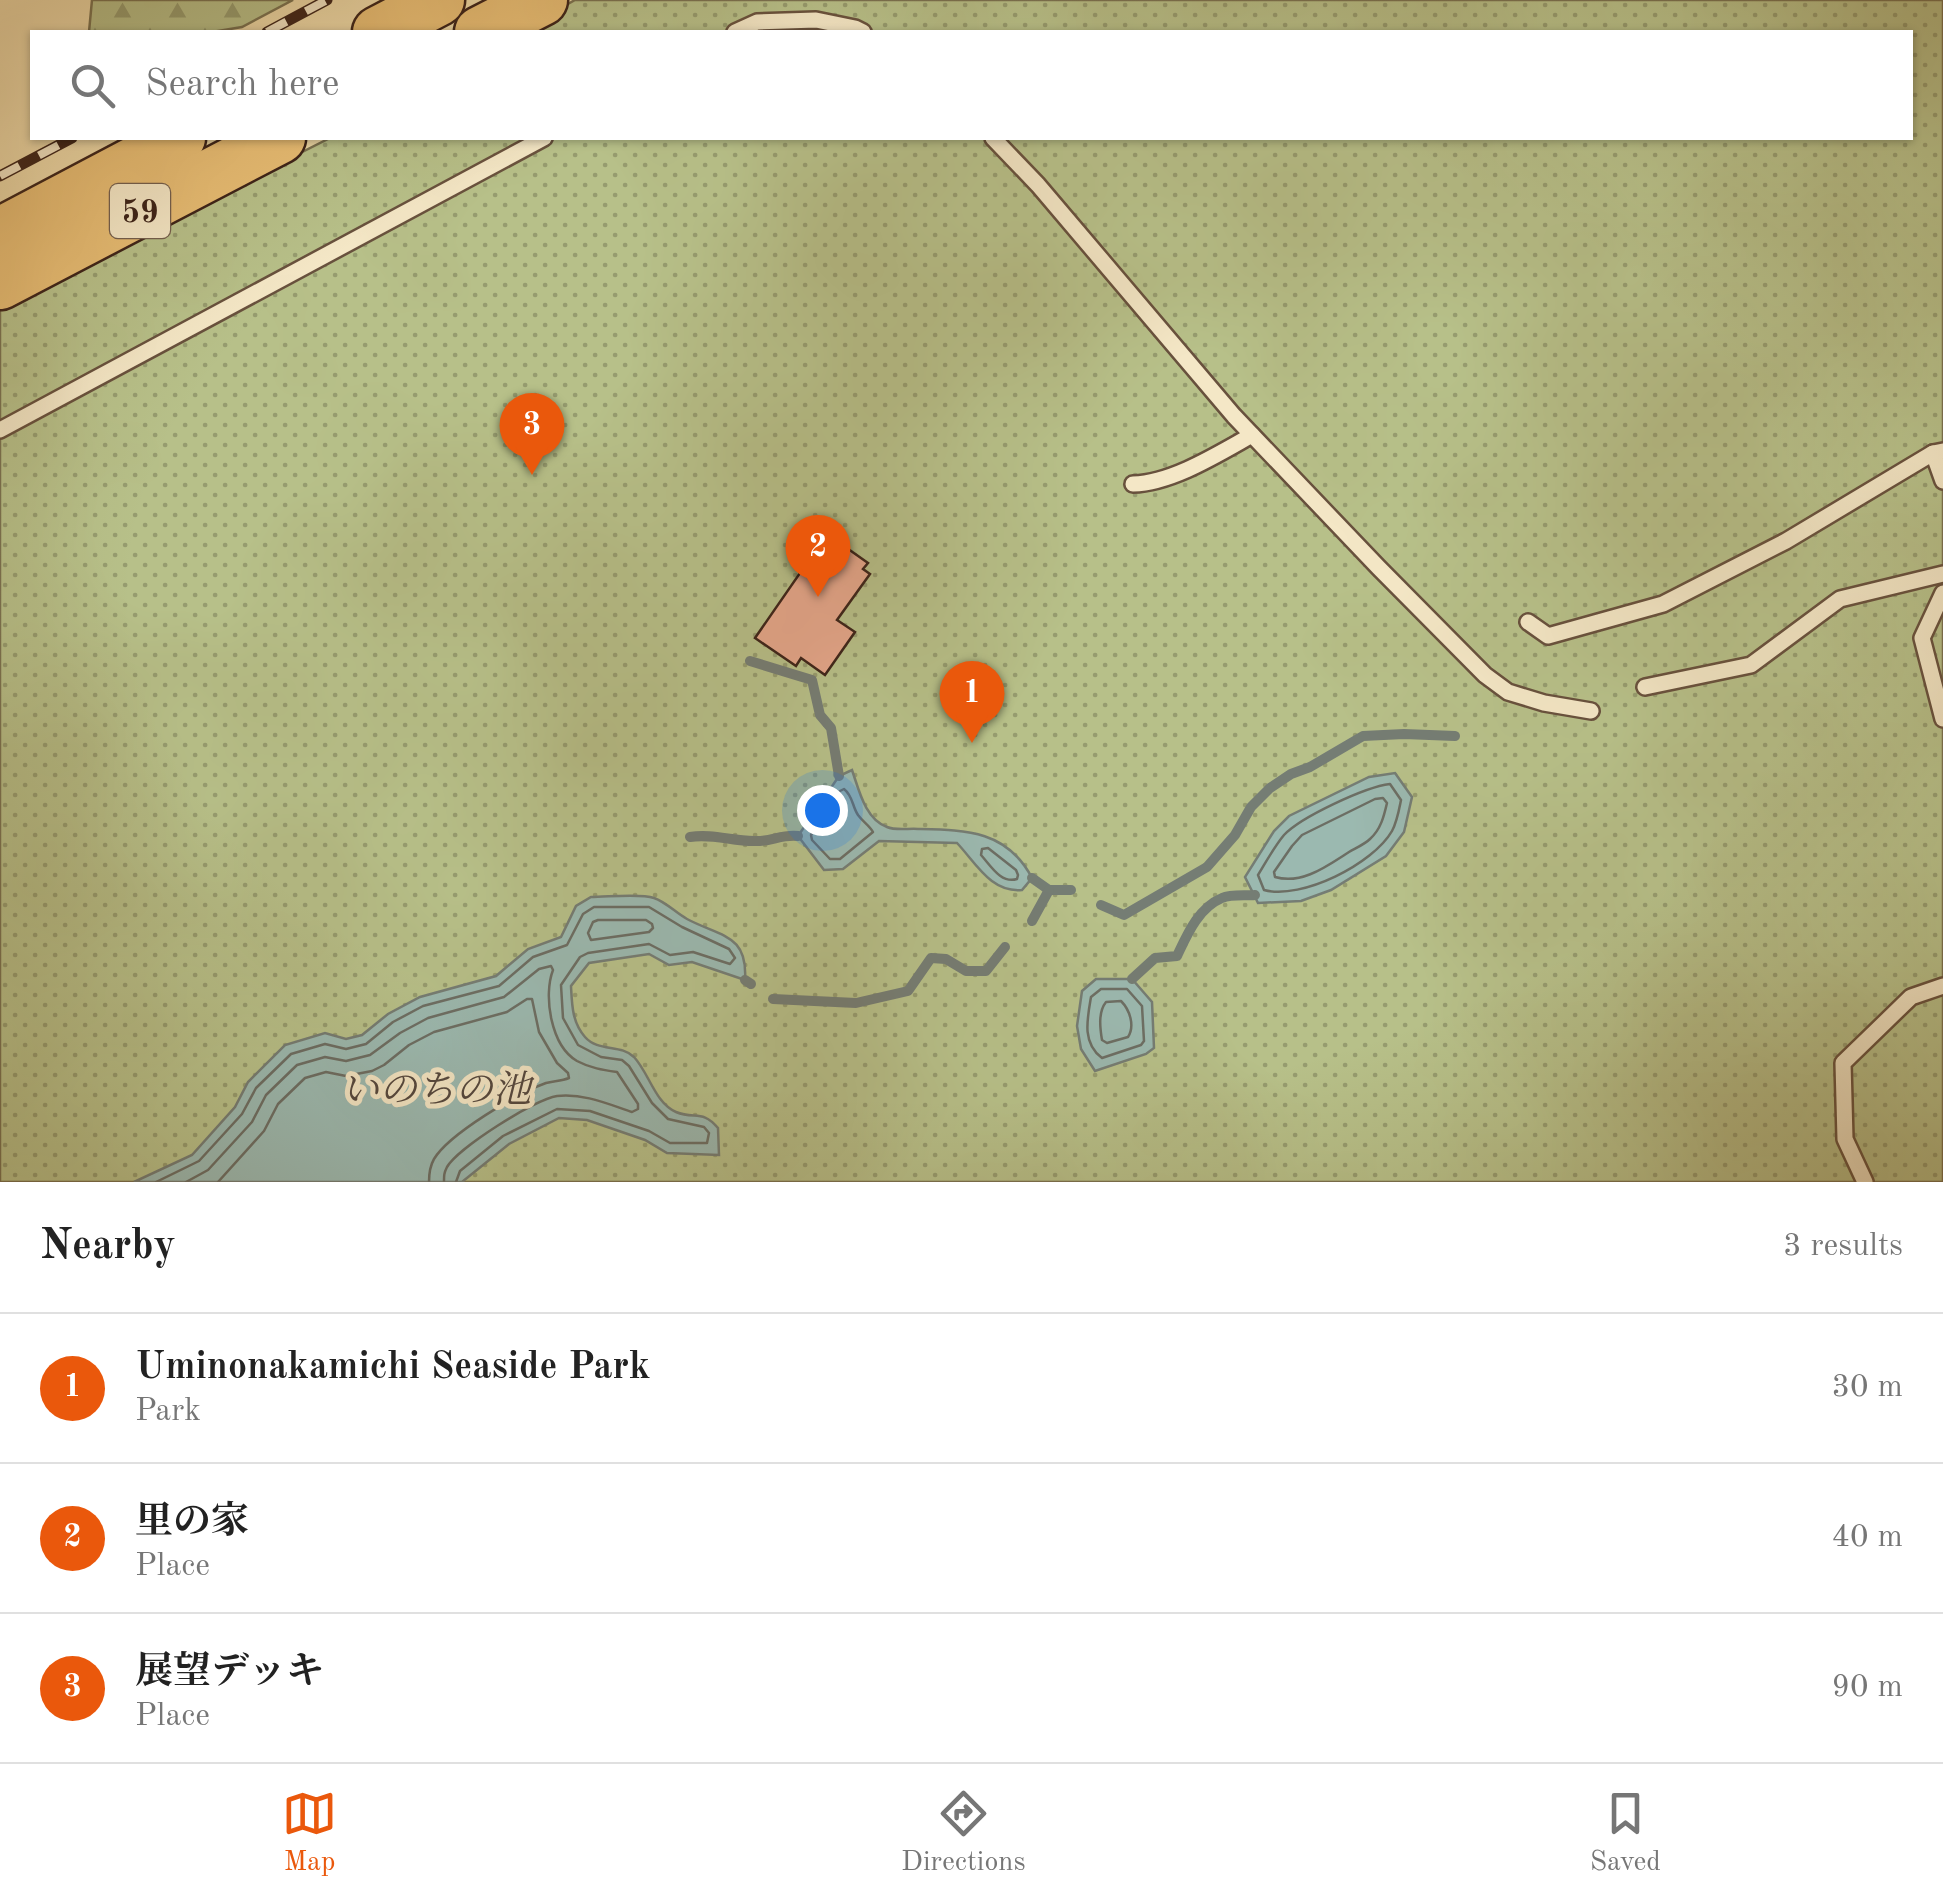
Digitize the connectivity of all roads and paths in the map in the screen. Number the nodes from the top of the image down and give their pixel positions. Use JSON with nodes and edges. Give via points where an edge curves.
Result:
{"nodes":[{"id":1,"x":439,"y":0,"type":"edge"},
{"id":2,"x":542,"y":0,"type":"edge"},
{"id":3,"x":382,"y":30,"type":"edge"},
{"id":4,"x":484,"y":30,"type":"edge"},
{"id":5,"x":739,"y":30,"type":"edge"},
{"id":6,"x":859,"y":30,"type":"edge"},
{"id":7,"x":176,"y":140,"type":"edge"},
{"id":8,"x":276,"y":140,"type":"edge"},
{"id":9,"x":540,"y":140,"type":"edge"},
{"id":10,"x":995,"y":140,"type":"edge"},
{"id":11,"x":0,"y":234,"type":"edge"},
{"id":12,"x":0,"y":284,"type":"edge"},
{"id":13,"x":0,"y":430,"type":"edge"},
{"id":14,"x":1252,"y":435,"type":"junction"},
{"id":15,"x":1938,"y":452,"type":"edge"},
{"id":16,"x":1943,"y":481,"type":"edge"},
{"id":17,"x":1134,"y":484,"type":"dead end"},
{"id":18,"x":1943,"y":574,"type":"edge"},
{"id":19,"x":1943,"y":593,"type":"edge"},
{"id":20,"x":1528,"y":622,"type":"dead end"},
{"id":21,"x":1644,"y":687,"type":"dead end"},
{"id":22,"x":1590,"y":710,"type":"dead end"},
{"id":23,"x":1943,"y":719,"type":"edge"},
{"id":24,"x":1943,"y":986,"type":"edge"},
{"id":25,"x":1865,"y":1182,"type":"edge"}],
"edges":[{"from":1,"to":3,"type":"main road"},
{"from":2,"to":4,"type":"main road"},
{"from":5,"to":6,"type":"lane","via":[[757,22],[816,20]]},
{"from":7,"to":11,"type":"main road","number":"59"},
{"from":8,"to":12,"type":"main road","number":"59"},
{"from":9,"to":13,"type":"lane"},
{"from":10,"to":14,"type":"lane"},
{"from":14,"to":17,"type":"lane","via":[[1152,484]]},
{"from":14,"to":22,"type":"lane","via":[[1485,676],[1508,692]]},
{"from":15,"to":16,"type":"lane"},
{"from":15,"to":20,"type":"lane","via":[[1662,604],[1548,636]]},
{"from":18,"to":21,"type":"lane","via":[[1840,599],[1751,665]]},
{"from":19,"to":23,"type":"lane","via":[[1922,638]]},
{"from":24,"to":25,"type":"lane","via":[[1911,997],[1842,1063],[1846,1139]]}]}
